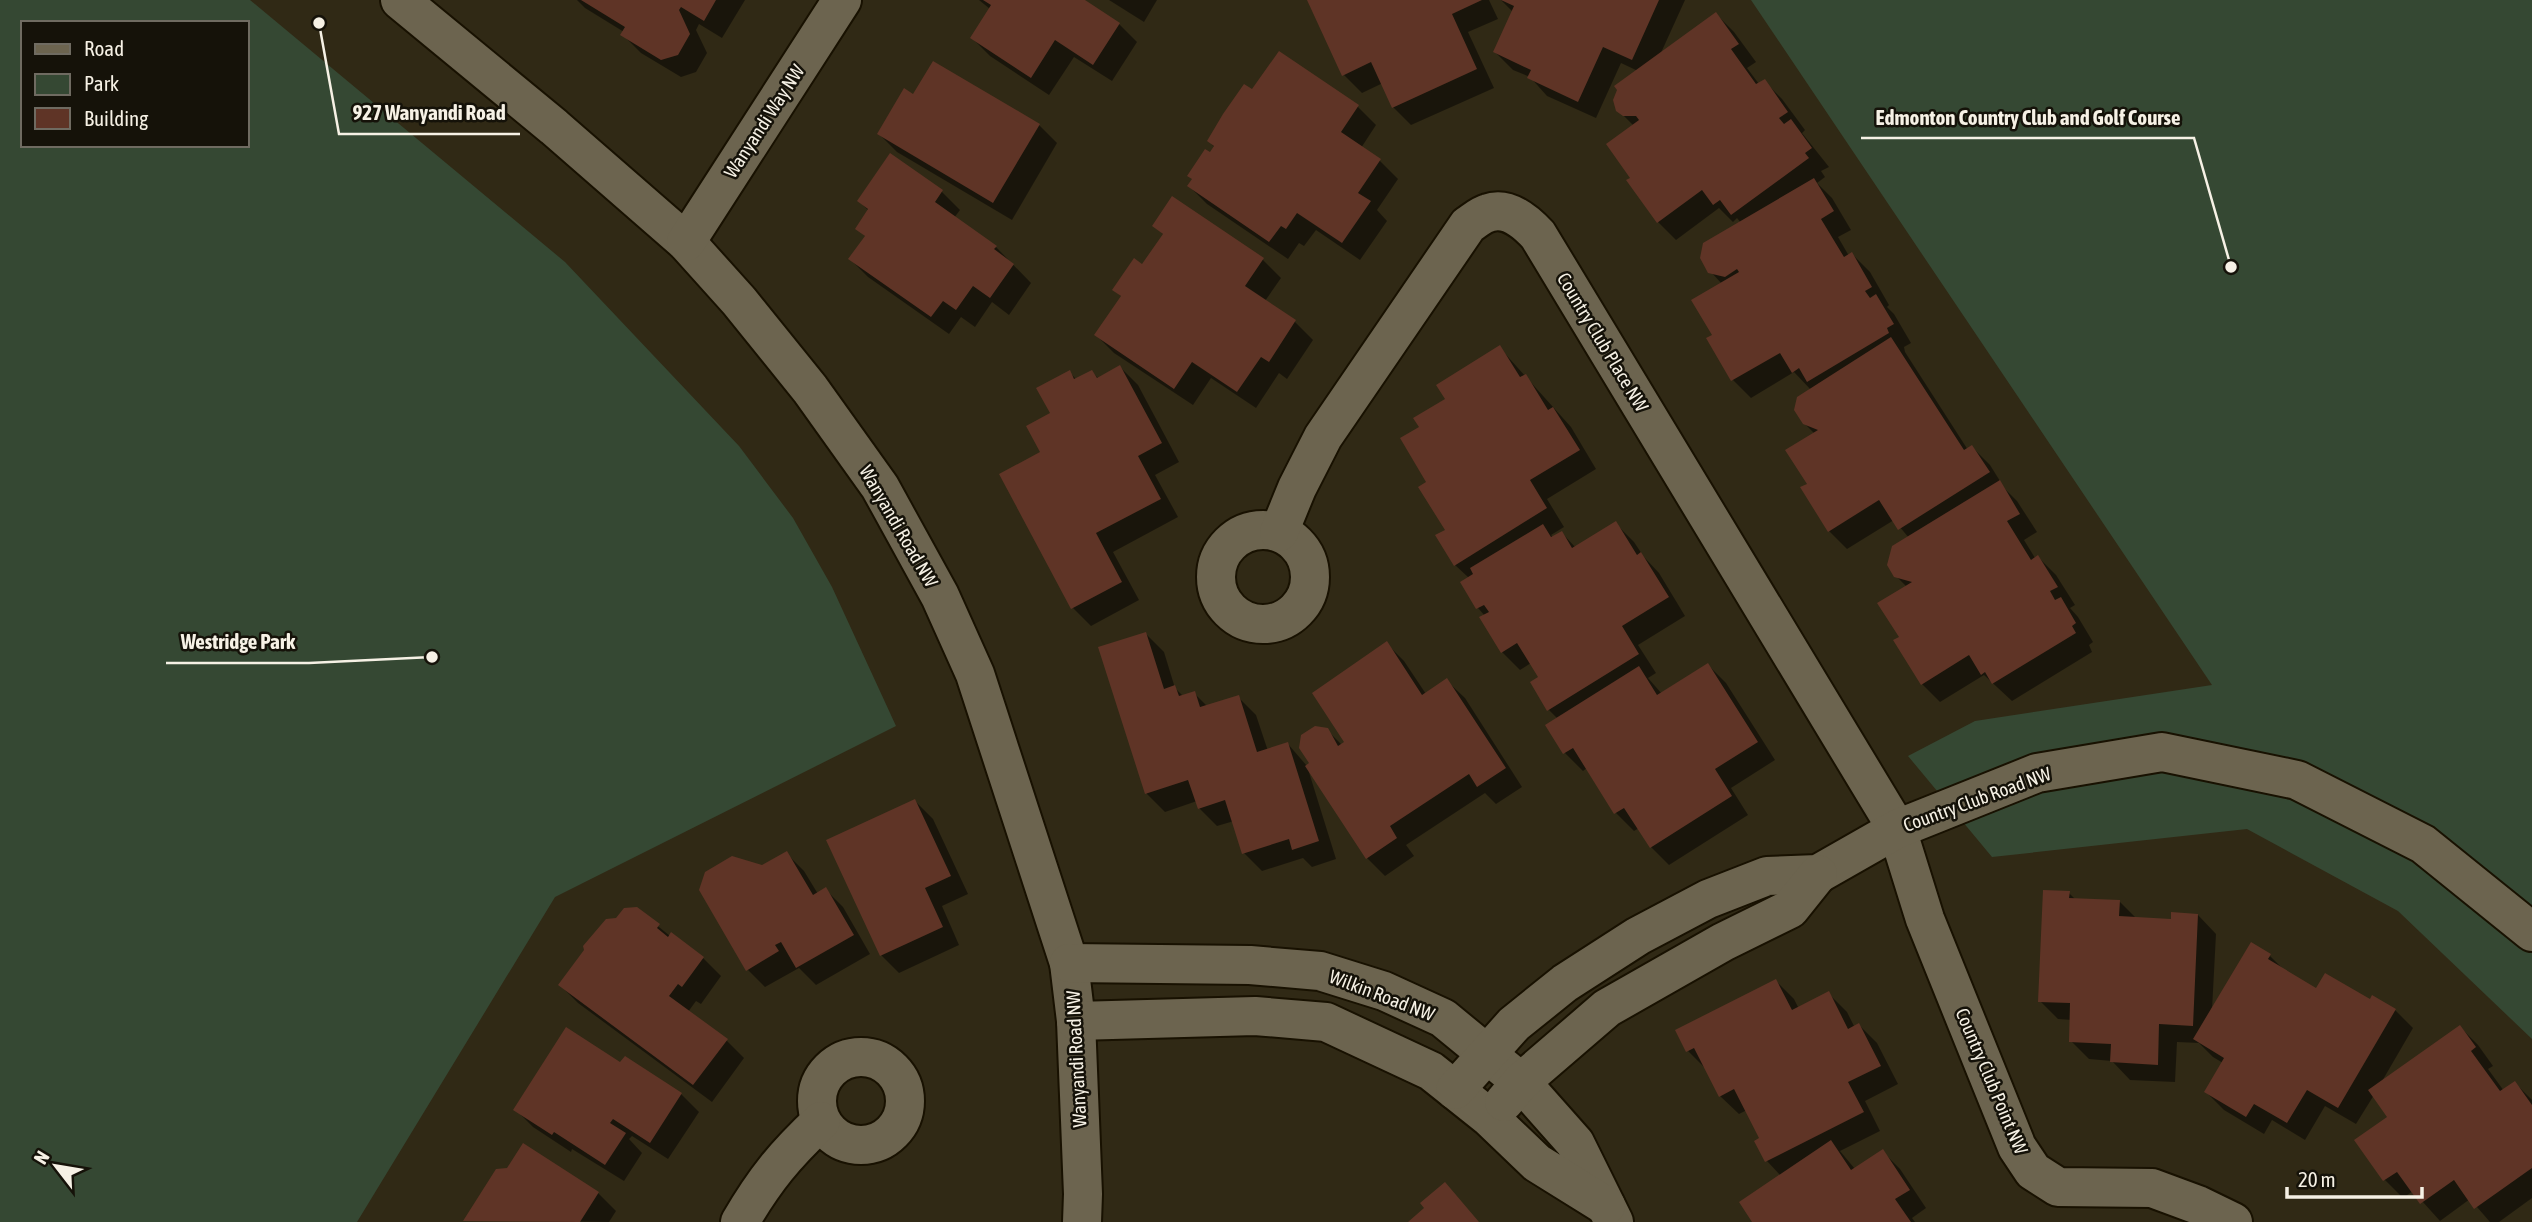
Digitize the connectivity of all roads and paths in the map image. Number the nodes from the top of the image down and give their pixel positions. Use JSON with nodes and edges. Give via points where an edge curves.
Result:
{"nodes":[{"id":1,"x":401,"y":0,"type":"edge"},
{"id":2,"x":842,"y":0,"type":"edge"},
{"id":3,"x":686,"y":242,"type":"junction"},
{"id":4,"x":1279,"y":533,"type":"dead end"},
{"id":5,"x":1897,"y":829,"type":"junction"},
{"id":6,"x":1818,"y":874,"type":"junction"},
{"id":7,"x":2532,"y":932,"type":"edge"},
{"id":8,"x":1069,"y":963,"type":"junction"},
{"id":9,"x":1076,"y":1021,"type":"junction"},
{"id":10,"x":1487,"y":1053,"type":"junction"},
{"id":11,"x":1521,"y":1082,"type":"junction"},
{"id":12,"x":1455,"y":1090,"type":"junction"},
{"id":13,"x":1490,"y":1118,"type":"junction"},
{"id":14,"x":821,"y":1121,"type":"dead end"},
{"id":15,"x":1610,"y":1214,"type":"edge"},
{"id":16,"x":740,"y":1222,"type":"edge"},
{"id":17,"x":1082,"y":1222,"type":"edge"},
{"id":18,"x":2233,"y":1222,"type":"edge"}],
"edges":[{"from":1,"to":3,"type":"street","name":"Wanyandi Road NW"},
{"from":2,"to":3,"type":"street","name":"Wanyandi Way NW"},
{"from":3,"to":8,"type":"street","name":"Wanyandi Road NW","via":[[810,390],[880,487],[940,596],[975,674]]},
{"from":4,"to":5,"type":"street","name":"Country Club Place NW","via":[[1323,437],[1468,225],[1489,212],[1525,221],[1538,235]]},
{"from":5,"to":6,"type":"street","name":"Country Club Road NW"},
{"from":5,"to":7,"type":"street","name":"Country Club Road NW","via":[[2037,773],[2162,751],[2297,780],[2423,844]]},
{"from":5,"to":18,"type":"street","name":"Country Club Point NW","via":[[1925,919],[2017,1147],[2033,1171],[2058,1187],[2152,1188]]},
{"from":6,"to":10,"type":"street","name":"Country Club Road NW","via":[[1767,876],[1650,929],[1565,983],[1514,1024]]},
{"from":6,"to":11,"type":"street","via":[[1790,909],[1607,1008]]},
{"from":8,"to":9,"type":"street","name":"Wanyandi Road NW"},
{"from":8,"to":10,"type":"street","name":"Wilkin Road NW","via":[[1250,965],[1320,971],[1384,991],[1443,1018]]},
{"from":9,"to":12,"type":"street","name":"Wilkin Road NW","via":[[1255,1016],[1326,1022],[1431,1071]]},
{"from":9,"to":17,"type":"street","name":"Wanyandi Road NW"},
{"from":10,"to":11,"type":"street","name":"Wilkin Road NW"},
{"from":10,"to":12,"type":"street","name":"Country Club Road NW"},
{"from":11,"to":13,"type":"street"},
{"from":11,"to":15,"type":"street","name":"Wilkin Road NW","via":[[1574,1143]]},
{"from":12,"to":13,"type":"street","name":"Wilkin Road NW"},
{"from":13,"to":15,"type":"street","name":"Wilkin Road NW","via":[[1537,1163]]},
{"from":14,"to":16,"type":"street","via":[[761,1185]]}]}
